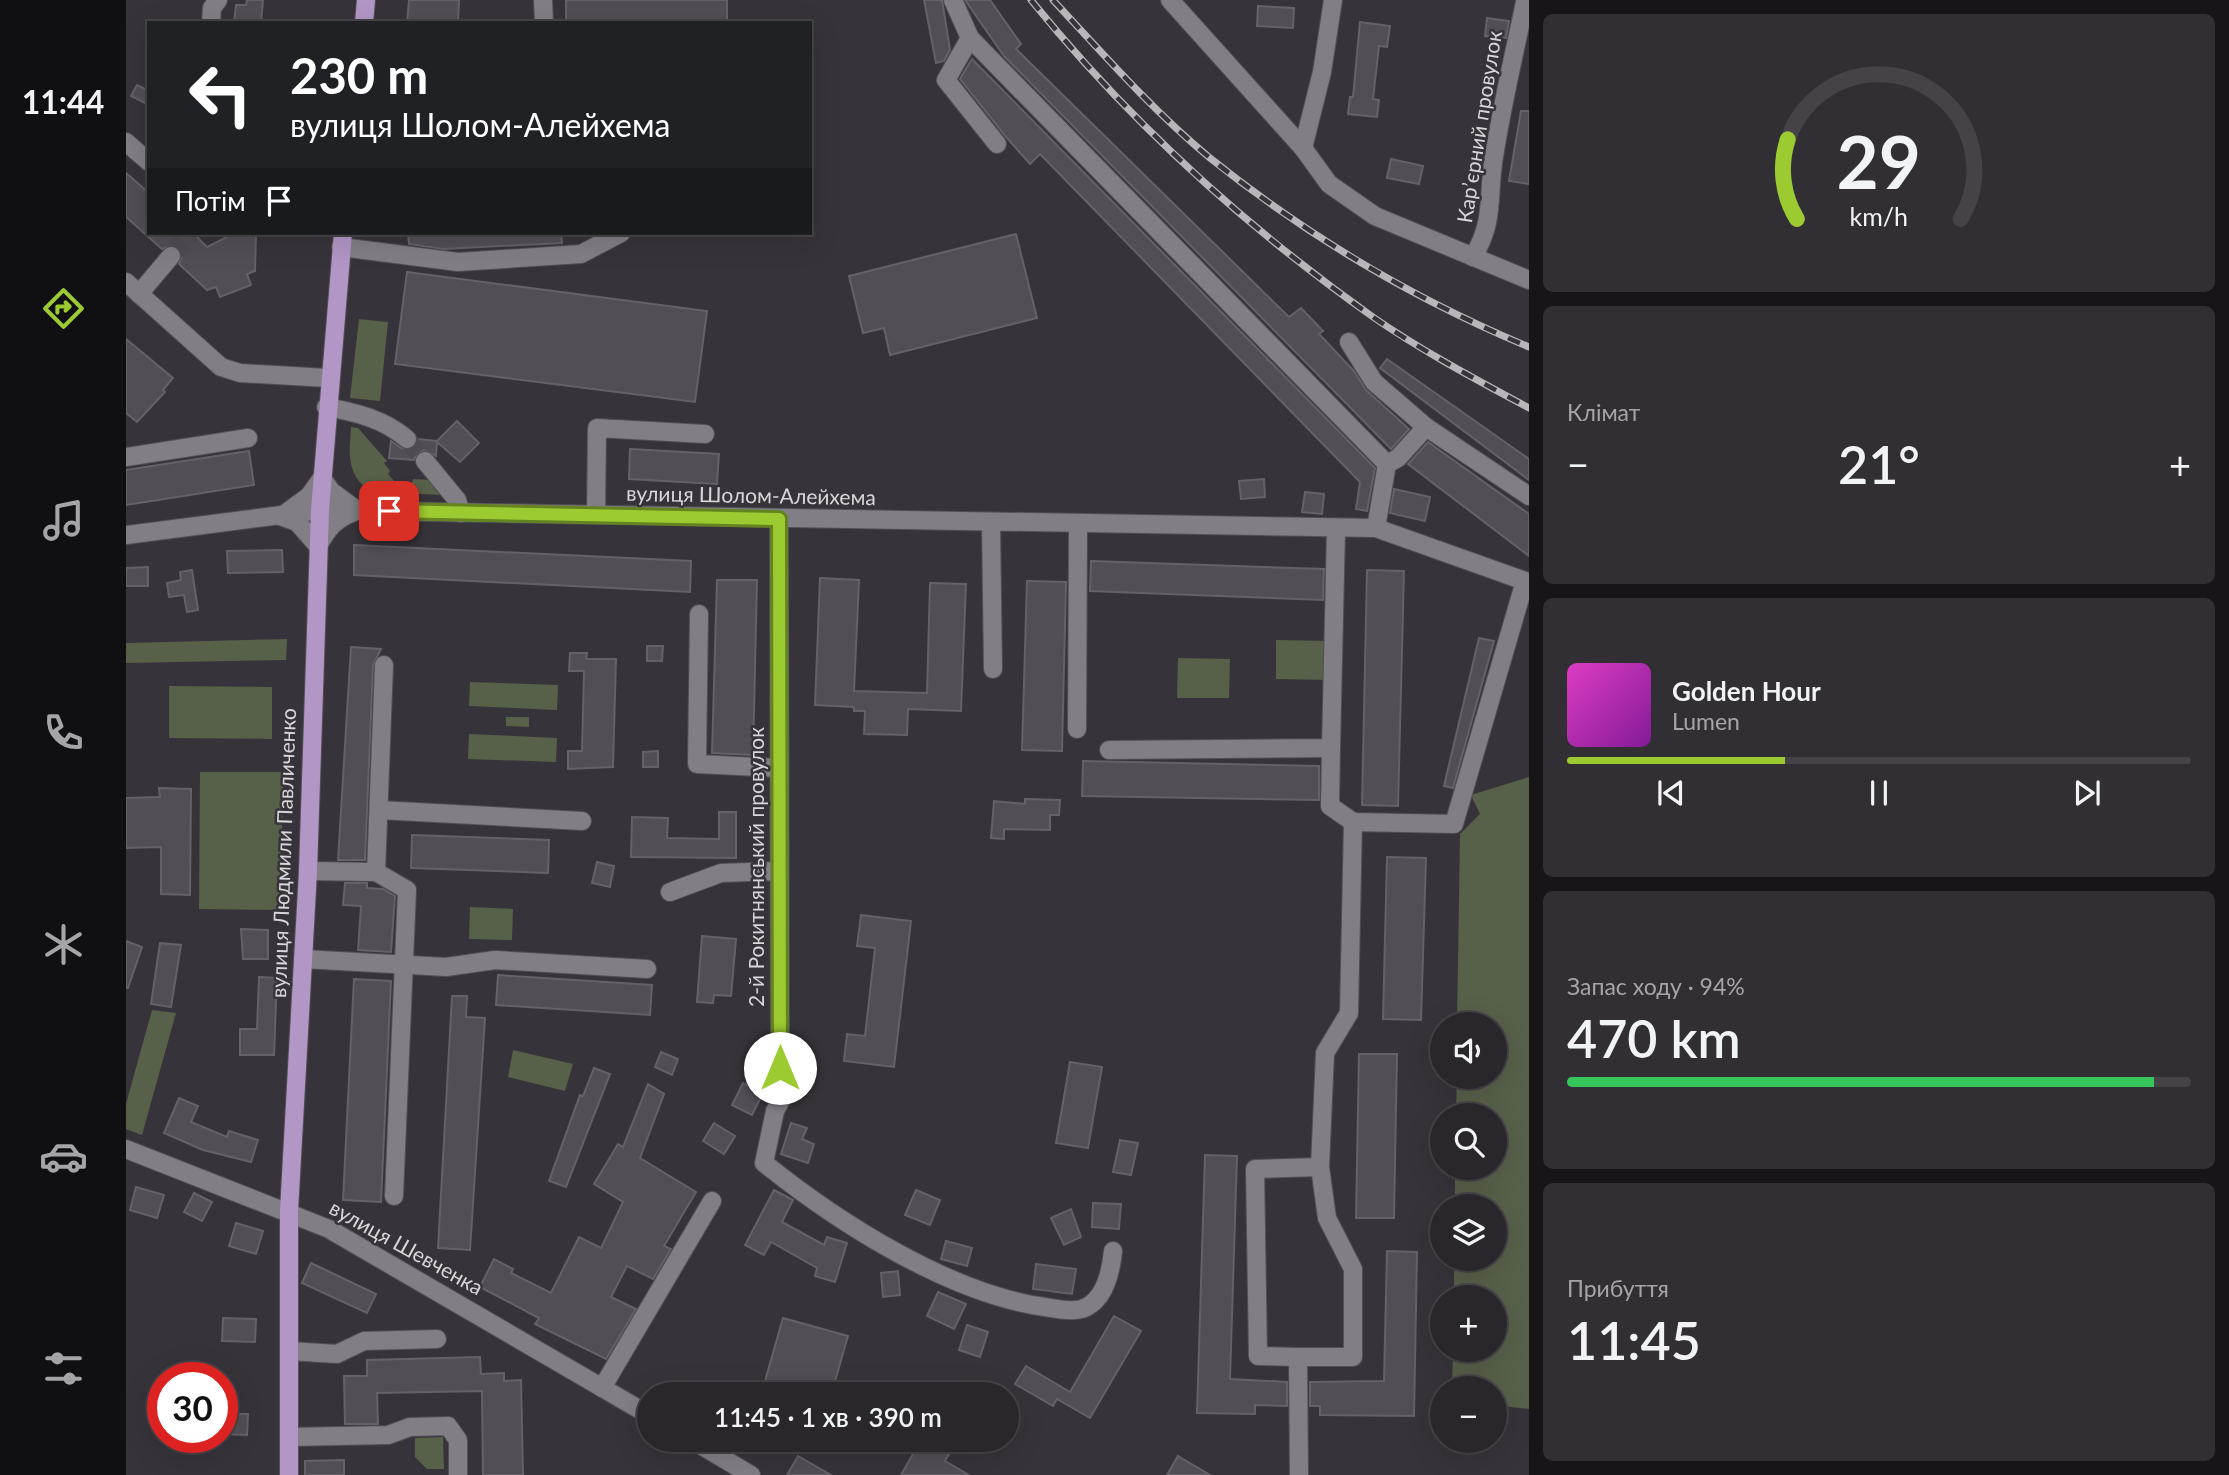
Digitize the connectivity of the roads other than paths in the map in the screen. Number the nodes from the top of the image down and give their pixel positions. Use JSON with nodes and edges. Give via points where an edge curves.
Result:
{"nodes":[{"id":1,"x":218,"y":0,"type":"edge"},
{"id":2,"x":366,"y":0,"type":"edge"},
{"id":3,"x":543,"y":0,"type":"edge"},
{"id":4,"x":953,"y":0,"type":"edge"},
{"id":5,"x":1170,"y":0,"type":"edge"},
{"id":6,"x":1333,"y":0,"type":"edge"},
{"id":7,"x":1525,"y":2,"type":"dead end"},
{"id":8,"x":211,"y":21,"type":"edge"},
{"id":9,"x":364,"y":21,"type":"edge"},
{"id":10,"x":544,"y":21,"type":"edge"},
{"id":11,"x":970,"y":38,"type":"junction"},
{"id":12,"x":126,"y":142,"type":"edge"},
{"id":13,"x":997,"y":144,"type":"dead end"},
{"id":14,"x":1303,"y":148,"type":"junction"},
{"id":15,"x":147,"y":160,"type":"edge"},
{"id":16,"x":617,"y":235,"type":"edge"},
{"id":17,"x":342,"y":240,"type":"edge"},
{"id":18,"x":171,"y":256,"type":"tunnel mouth"},
{"id":19,"x":1473,"y":257,"type":"junction"},
{"id":20,"x":1529,"y":280,"type":"edge"},
{"id":21,"x":133,"y":288,"type":"edge"},
{"id":22,"x":1349,"y":342,"type":"dead end"},
{"id":23,"x":328,"y":379,"type":"junction"},
{"id":24,"x":326,"y":407,"type":"junction"},
{"id":25,"x":1426,"y":427,"type":"junction"},
{"id":26,"x":705,"y":434,"type":"dead end"},
{"id":27,"x":248,"y":438,"type":"dead end"},
{"id":28,"x":407,"y":439,"type":"tunnel mouth"},
{"id":29,"x":126,"y":457,"type":"edge"},
{"id":30,"x":425,"y":461,"type":"tunnel mouth"},
{"id":31,"x":1387,"y":464,"type":"junction"},
{"id":32,"x":322,"y":478,"type":"junction"},
{"id":33,"x":1529,"y":496,"type":"edge"},
{"id":34,"x":320,"y":510,"type":"junction"},
{"id":35,"x":358,"y":511,"type":"junction"},
{"id":36,"x":461,"y":513,"type":"junction"},
{"id":37,"x":596,"y":515,"type":"junction"},
{"id":38,"x":280,"y":516,"type":"junction"},
{"id":39,"x":779,"y":519,"type":"junction"},
{"id":40,"x":991,"y":524,"type":"junction"},
{"id":41,"x":1077,"y":525,"type":"junction"},
{"id":42,"x":1336,"y":528,"type":"junction"},
{"id":43,"x":1376,"y":528,"type":"junction"},
{"id":44,"x":126,"y":535,"type":"edge"},
{"id":45,"x":318,"y":546,"type":"junction"},
{"id":46,"x":699,"y":614,"type":"dead end"},
{"id":47,"x":384,"y":665,"type":"dead end"},
{"id":48,"x":993,"y":669,"type":"dead end"},
{"id":49,"x":1077,"y":729,"type":"dead end"},
{"id":50,"x":1331,"y":748,"type":"junction"},
{"id":51,"x":1109,"y":750,"type":"dead end"},
{"id":52,"x":779,"y":768,"type":"junction"},
{"id":53,"x":379,"y":810,"type":"junction"},
{"id":54,"x":582,"y":821,"type":"dead end"},
{"id":55,"x":1353,"y":822,"type":"junction"},
{"id":56,"x":308,"y":870,"type":"junction"},
{"id":57,"x":376,"y":872,"type":"junction"},
{"id":58,"x":779,"y":872,"type":"junction"},
{"id":59,"x":670,"y":892,"type":"dead end"},
{"id":60,"x":303,"y":959,"type":"junction"},
{"id":61,"x":405,"y":965,"type":"junction"},
{"id":62,"x":646,"y":969,"type":"dead end"},
{"id":63,"x":126,"y":1149,"type":"edge"},
{"id":64,"x":1320,"y":1167,"type":"junction"},
{"id":65,"x":394,"y":1196,"type":"dead end"},
{"id":66,"x":712,"y":1201,"type":"dead end"},
{"id":67,"x":289,"y":1211,"type":"junction"},
{"id":68,"x":1113,"y":1251,"type":"dead end"},
{"id":69,"x":437,"y":1339,"type":"dead end"},
{"id":70,"x":289,"y":1351,"type":"junction"},
{"id":71,"x":1298,"y":1357,"type":"junction"},
{"id":72,"x":603,"y":1388,"type":"junction"},
{"id":73,"x":637,"y":1408,"type":"edge"},
{"id":74,"x":289,"y":1437,"type":"junction"},
{"id":75,"x":712,"y":1452,"type":"edge"},
{"id":76,"x":289,"y":1475,"type":"edge"},
{"id":77,"x":458,"y":1475,"type":"edge"},
{"id":78,"x":751,"y":1475,"type":"edge"},
{"id":79,"x":1299,"y":1475,"type":"edge"}],
"edges":[{"from":1,"to":8,"type":"street"},
{"from":2,"to":9,"type":"main road"},
{"from":3,"to":10,"type":"street"},
{"from":4,"to":11,"type":"street"},
{"from":5,"to":14,"type":"street"},
{"from":6,"to":14,"type":"street","via":[[1322,72]]},
{"from":7,"to":19,"type":"street","name":"Карʼєрний провулок","via":[[1493,162],[1492,209],[1485,237]]},
{"from":11,"to":13,"type":"street","via":[[946,80]]},
{"from":11,"to":31,"type":"street"},
{"from":12,"to":15,"type":"street"},
{"from":14,"to":19,"type":"street","via":[[1329,184],[1376,216]]},
{"from":16,"to":17,"type":"street","via":[[581,254],[458,262]]},
{"from":17,"to":23,"type":"main road","name":"вулиця Людмили Павличенко"},
{"from":18,"to":21,"type":"street"},
{"from":19,"to":20,"type":"street"},
{"from":21,"to":23,"type":"street","via":[[221,367],[240,373]]},
{"from":22,"to":25,"type":"street","via":[[1374,382]]},
{"from":23,"to":24,"type":"main road","name":"вулиця Людмили Павличенко"},
{"from":24,"to":28,"type":"street","via":[[394,428]]},
{"from":24,"to":32,"type":"main road","name":"вулиця Людмили Павличенко"},
{"from":25,"to":31,"type":"street"},
{"from":25,"to":33,"type":"street"},
{"from":26,"to":37,"type":"street","via":[[597,428]]},
{"from":27,"to":29,"type":"street"},
{"from":30,"to":36,"type":"street","via":[[457,500]]},
{"from":31,"to":43,"type":"street"},
{"from":32,"to":34,"type":"main road","name":"вулиця Людмили Павличенко"},
{"from":32,"to":35,"type":"street","via":[[331,491]]},
{"from":32,"to":38,"type":"street","via":[[299,506]]},
{"from":34,"to":35,"type":"street","name":"вулиця Шолом-Алейхема"},
{"from":34,"to":38,"type":"street","name":"вулиця Шолом-Алейхема"},
{"from":34,"to":45,"type":"main road","name":"вулиця Людмили Павличенко"},
{"from":35,"to":36,"type":"street","name":"вулиця Шолом-Алейхема"},
{"from":35,"to":45,"type":"street","via":[[338,517]]},
{"from":36,"to":37,"type":"street","name":"вулиця Шолом-Алейхема"},
{"from":37,"to":39,"type":"street","name":"вулиця Шолом-Алейхема"},
{"from":38,"to":44,"type":"street","name":"вулиця Шолом-Алейхема"},
{"from":38,"to":45,"type":"street","via":[[298,522]]},
{"from":39,"to":40,"type":"street","name":"вулиця Шолом-Алейхема"},
{"from":39,"to":52,"type":"street","name":"2-й Рокитнянський провулок"},
{"from":40,"to":41,"type":"street","name":"вулиця Шолом-Алейхема"},
{"from":40,"to":48,"type":"street"},
{"from":41,"to":42,"type":"street","name":"вулиця Шолом-Алейхема"},
{"from":41,"to":49,"type":"street"},
{"from":42,"to":43,"type":"street","name":"вулиця Шолом-Алейхема"},
{"from":42,"to":50,"type":"street"},
{"from":43,"to":55,"type":"street","name":"вулиця Шолом-Алейхема","via":[[1525,581],[1454,824]]},
{"from":45,"to":56,"type":"main road","name":"вулиця Людмили Павличенко"},
{"from":46,"to":52,"type":"street","via":[[697,764]]},
{"from":47,"to":53,"type":"street"},
{"from":50,"to":51,"type":"street"},
{"from":50,"to":55,"type":"street","via":[[1330,806]]},
{"from":52,"to":58,"type":"street","name":"2-й Рокитнянський провулок"},
{"from":53,"to":54,"type":"street"},
{"from":53,"to":57,"type":"street"},
{"from":55,"to":64,"type":"street","via":[[1349,1013],[1325,1053]]},
{"from":56,"to":57,"type":"street"},
{"from":56,"to":60,"type":"main road","name":"вулиця Людмили Павличенко"},
{"from":57,"to":61,"type":"street","via":[[407,890]]},
{"from":58,"to":59,"type":"street","via":[[722,873]]},
{"from":58,"to":68,"type":"street","name":"2-й Рокитнянський провулок","via":[[780,1068],[787,1088],[775,1111],[764,1163],[794,1187],[925,1268],[970,1289],[1020,1304],[1083,1309],[1110,1278]]},
{"from":60,"to":61,"type":"street"},
{"from":60,"to":67,"type":"main road","name":"вулиця Людмили Павличенко"},
{"from":61,"to":62,"type":"street","via":[[446,967],[495,960]]},
{"from":61,"to":65,"type":"street"},
{"from":63,"to":67,"type":"street","name":"вулиця Шевченка"},
{"from":64,"to":71,"type":"street","via":[[1326,1218],[1353,1269],[1353,1357]]},
{"from":64,"to":71,"type":"street","via":[[1255,1169],[1258,1356]]},
{"from":66,"to":72,"type":"street"},
{"from":67,"to":70,"type":"main road","name":"вулиця Людмили Павличенко"},
{"from":67,"to":72,"type":"street","name":"вулиця Шевченка","via":[[383,1258]]},
{"from":69,"to":70,"type":"street","via":[[364,1341],[337,1354]]},
{"from":70,"to":74,"type":"main road","name":"вулиця Людмили Павличенко"},
{"from":71,"to":79,"type":"street"},
{"from":72,"to":73,"type":"street","name":"вулиця Шевченка"},
{"from":74,"to":76,"type":"main road","name":"вулиця Людмили Павличенко"},
{"from":74,"to":77,"type":"street","via":[[388,1435],[410,1427],[448,1426],[457,1440]]},
{"from":75,"to":78,"type":"street"}]}
